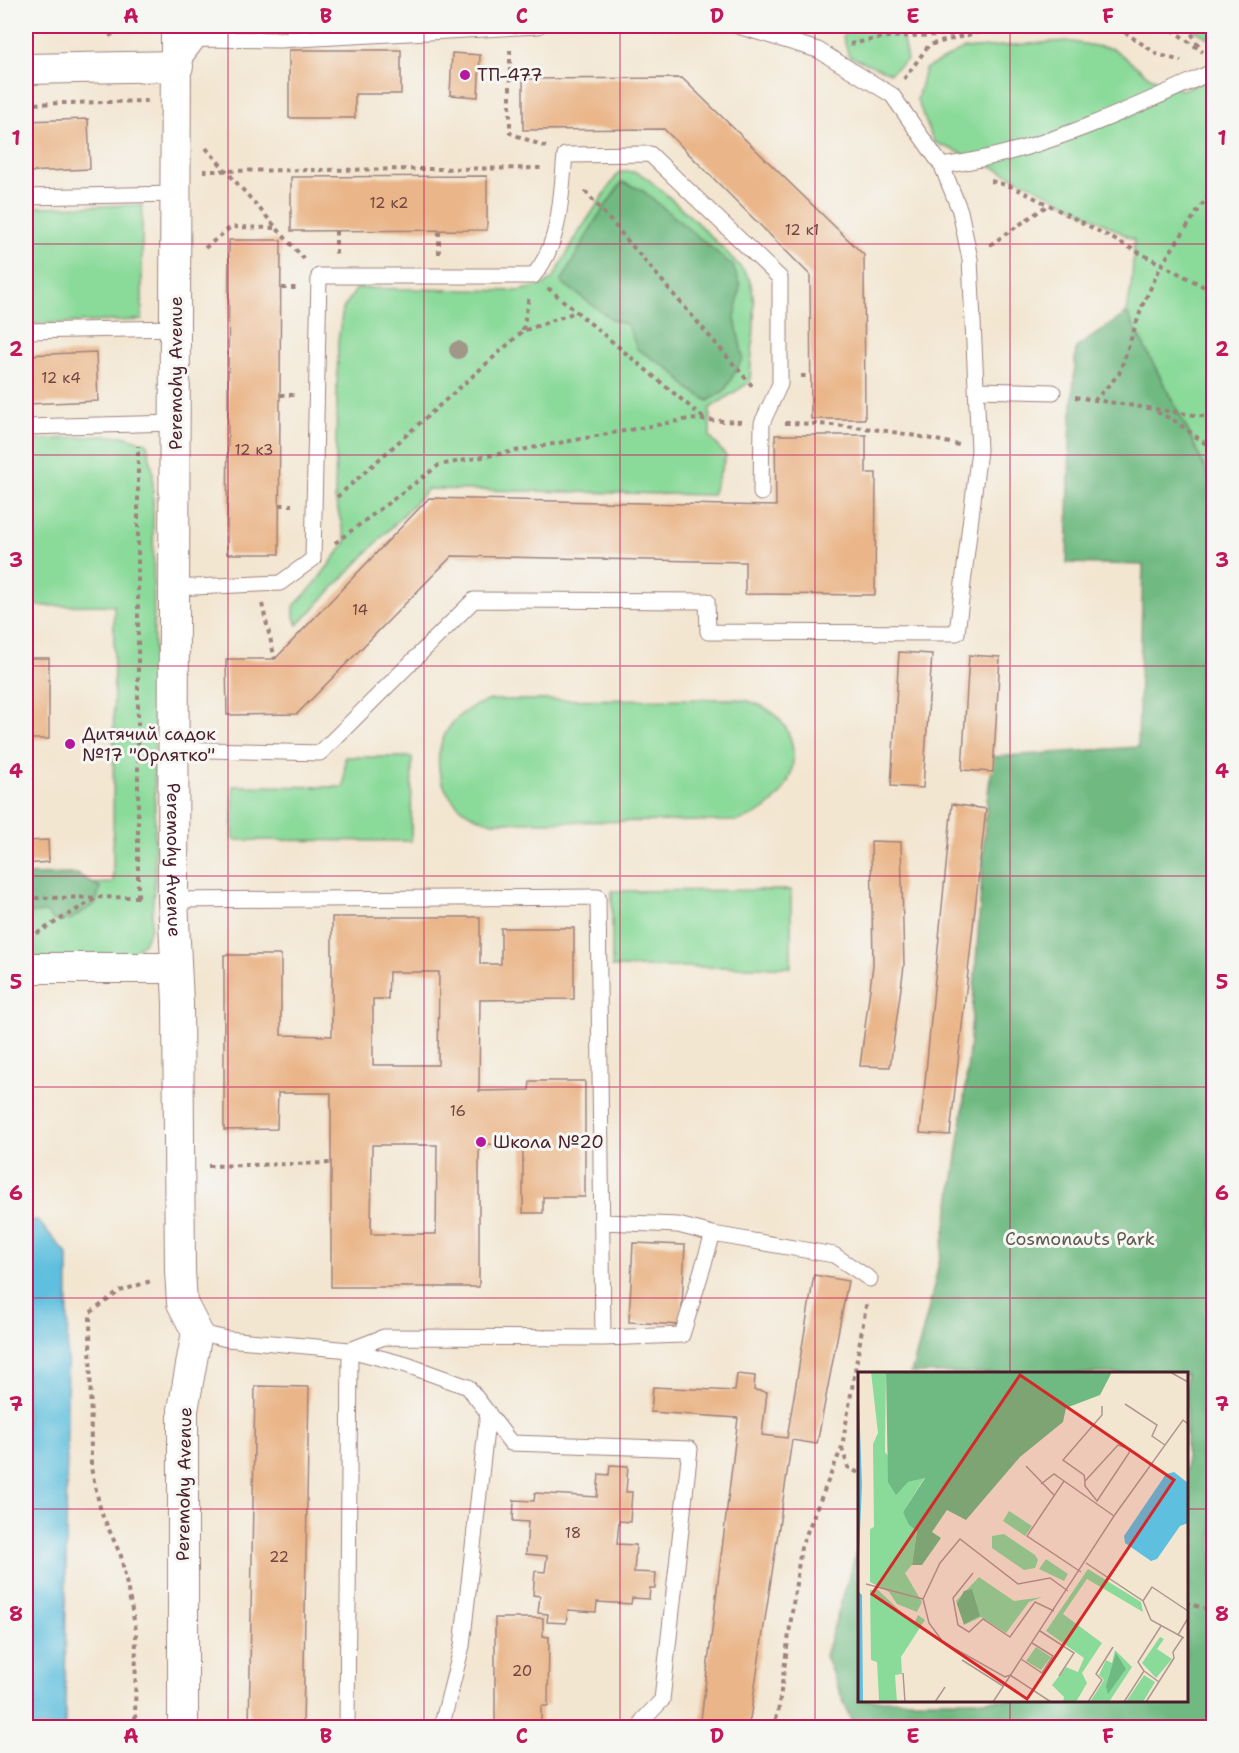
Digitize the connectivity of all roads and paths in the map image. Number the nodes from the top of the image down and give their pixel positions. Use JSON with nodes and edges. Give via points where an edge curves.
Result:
{"nodes":[{"id":1,"x":176,"y":26,"type":"edge"},
{"id":2,"x":538,"y":26,"type":"edge"},
{"id":3,"x":738,"y":26,"type":"edge"},
{"id":4,"x":1187,"y":26,"type":"edge"},
{"id":5,"x":510,"y":27,"type":"junction"},
{"id":6,"x":1116,"y":27,"type":"edge"},
{"id":7,"x":975,"y":33,"type":"junction"},
{"id":8,"x":1200,"y":49,"type":"junction"},
{"id":9,"x":818,"y":50,"type":"junction"},
{"id":10,"x":1191,"y":63,"type":"dead end"},
{"id":11,"x":1210,"y":65,"type":"edge"},
{"id":12,"x":178,"y":66,"type":"junction"},
{"id":13,"x":26,"y":69,"type":"edge"},
{"id":14,"x":892,"y":95,"type":"junction"},
{"id":15,"x":152,"y":101,"type":"dead end"},
{"id":16,"x":26,"y":104,"type":"edge"},
{"id":17,"x":205,"y":147,"type":"dead end"},
{"id":18,"x":565,"y":161,"type":"junction"},
{"id":19,"x":942,"y":166,"type":"junction"},
{"id":20,"x":198,"y":171,"type":"dead end"},
{"id":21,"x":227,"y":171,"type":"junction"},
{"id":22,"x":1214,"y":187,"type":"edge"},
{"id":23,"x":177,"y":194,"type":"junction"},
{"id":24,"x":26,"y":197,"type":"edge"},
{"id":25,"x":1049,"y":205,"type":"junction"},
{"id":26,"x":277,"y":228,"type":"junction"},
{"id":27,"x":197,"y":254,"type":"dead end"},
{"id":28,"x":970,"y":258,"type":"junction"},
{"id":29,"x":1162,"y":264,"type":"junction"},
{"id":30,"x":319,"y":276,"type":"junction"},
{"id":31,"x":532,"y":276,"type":"junction"},
{"id":32,"x":1214,"y":292,"type":"edge"},
{"id":33,"x":576,"y":312,"type":"junction"},
{"id":34,"x":176,"y":328,"type":"junction"},
{"id":35,"x":26,"y":331,"type":"edge"},
{"id":36,"x":523,"y":331,"type":"junction"},
{"id":37,"x":977,"y":390,"type":"junction"},
{"id":38,"x":1053,"y":392,"type":"joint"},
{"id":39,"x":1094,"y":401,"type":"junction"},
{"id":40,"x":770,"y":405,"type":"junction"},
{"id":41,"x":1154,"y":411,"type":"junction"},
{"id":42,"x":1214,"y":418,"type":"edge"},
{"id":43,"x":706,"y":420,"type":"junction"},
{"id":44,"x":176,"y":423,"type":"junction"},
{"id":45,"x":762,"y":423,"type":"junction"},
{"id":46,"x":26,"y":427,"type":"edge"},
{"id":47,"x":979,"y":450,"type":"junction"},
{"id":48,"x":1214,"y":450,"type":"edge"},
{"id":49,"x":761,"y":493,"type":"dead end"},
{"id":50,"x":334,"y":499,"type":"dead end"},
{"id":51,"x":313,"y":559,"type":"junction"},
{"id":52,"x":257,"y":585,"type":"junction"},
{"id":53,"x":174,"y":588,"type":"junction"},
{"id":54,"x":275,"y":658,"type":"dead end"},
{"id":55,"x":173,"y":749,"type":"junction"},
{"id":56,"x":98,"y":897,"type":"junction"},
{"id":57,"x":138,"y":897,"type":"dead end"},
{"id":58,"x":26,"y":898,"type":"edge"},
{"id":59,"x":173,"y":900,"type":"junction"},
{"id":60,"x":26,"y":938,"type":"edge"},
{"id":61,"x":26,"y":968,"type":"edge"},
{"id":62,"x":176,"y":968,"type":"junction"},
{"id":63,"x":331,"y":1163,"type":"dead end"},
{"id":64,"x":207,"y":1166,"type":"dead end"},
{"id":65,"x":603,"y":1222,"type":"junction"},
{"id":66,"x":713,"y":1234,"type":"junction"},
{"id":67,"x":180,"y":1271,"type":"junction"},
{"id":68,"x":870,"y":1279,"type":"joint"},
{"id":69,"x":198,"y":1332,"type":"junction"},
{"id":70,"x":603,"y":1338,"type":"junction"},
{"id":71,"x":350,"y":1350,"type":"junction"},
{"id":72,"x":488,"y":1412,"type":"junction"},
{"id":73,"x":842,"y":1447,"type":"junction"},
{"id":74,"x":858,"y":1473,"type":"edge"},
{"id":75,"x":1188,"y":1604,"type":"edge"},
{"id":76,"x":1214,"y":1611,"type":"edge"},
{"id":77,"x":135,"y":1728,"type":"edge"},
{"id":78,"x":183,"y":1728,"type":"edge"},
{"id":79,"x":347,"y":1728,"type":"edge"},
{"id":80,"x":441,"y":1728,"type":"edge"},
{"id":81,"x":643,"y":1728,"type":"edge"},
{"id":82,"x":772,"y":1728,"type":"edge"}],
"edges":[{"from":1,"to":12,"type":"street","name":"Peremohy Avenue"},
{"from":2,"to":5,"type":"lane"},
{"from":3,"to":9,"type":"lane"},
{"from":4,"to":8,"type":"path"},
{"from":5,"to":12,"type":"lane","via":[[279,40],[199,39]]},
{"from":5,"to":18,"type":"path","via":[[510,133]]},
{"from":6,"to":7,"type":"path"},
{"from":6,"to":8,"type":"path","via":[[1167,26]]},
{"from":6,"to":10,"type":"path","via":[[1157,54]]},
{"from":7,"to":9,"type":"path","via":[[887,38]]},
{"from":7,"to":14,"type":"path","via":[[929,45]]},
{"from":8,"to":11,"type":"path"},
{"from":9,"to":14,"type":"lane"},
{"from":11,"to":19,"type":"lane","via":[[1125,111],[1027,149]]},
{"from":12,"to":13,"type":"street"},
{"from":12,"to":23,"type":"street","name":"Peremohy Avenue"},
{"from":14,"to":19,"type":"lane"},
{"from":15,"to":16,"type":"path"},
{"from":17,"to":21,"type":"path"},
{"from":18,"to":21,"type":"path"},
{"from":18,"to":31,"type":"lane","via":[[558,224],[542,266]]},
{"from":18,"to":40,"type":"path"},
{"from":18,"to":40,"type":"lane","via":[[650,154],[780,279],[780,384]]},
{"from":19,"to":25,"type":"path","via":[[1013,188]]},
{"from":19,"to":28,"type":"lane","via":[[960,211]]},
{"from":20,"to":21,"type":"path"},
{"from":21,"to":26,"type":"path"},
{"from":22,"to":29,"type":"path"},
{"from":23,"to":24,"type":"lane"},
{"from":23,"to":34,"type":"street","name":"Peremohy Avenue"},
{"from":25,"to":28,"type":"path"},
{"from":25,"to":29,"type":"path"},
{"from":26,"to":27,"type":"path","via":[[231,227]]},
{"from":26,"to":30,"type":"path"},
{"from":28,"to":37,"type":"lane"},
{"from":29,"to":32,"type":"path"},
{"from":29,"to":39,"type":"path","via":[[1143,304],[1119,374]]},
{"from":30,"to":31,"type":"lane"},
{"from":30,"to":51,"type":"lane"},
{"from":31,"to":33,"type":"path"},
{"from":31,"to":36,"type":"path"},
{"from":33,"to":36,"type":"path"},
{"from":33,"to":43,"type":"path"},
{"from":34,"to":35,"type":"lane"},
{"from":34,"to":44,"type":"street","name":"Peremohy Avenue"},
{"from":36,"to":50,"type":"path"},
{"from":37,"to":38,"type":"lane"},
{"from":37,"to":47,"type":"lane"},
{"from":38,"to":39,"type":"path"},
{"from":39,"to":41,"type":"path"},
{"from":40,"to":45,"type":"lane"},
{"from":41,"to":42,"type":"path"},
{"from":41,"to":48,"type":"path","via":[[1175,421]]},
{"from":43,"to":45,"type":"path"},
{"from":43,"to":51,"type":"path","via":[[689,419],[440,465]]},
{"from":44,"to":46,"type":"lane"},
{"from":44,"to":53,"type":"street","name":"Peremohy Avenue"},
{"from":45,"to":47,"type":"path","via":[[894,430]]},
{"from":45,"to":49,"type":"lane"},
{"from":47,"to":55,"type":"lane","via":[[957,633],[708,632],[707,602],[474,600],[320,753]]},
{"from":51,"to":52,"type":"lane","via":[[280,583]]},
{"from":52,"to":53,"type":"lane"},
{"from":52,"to":54,"type":"path"},
{"from":53,"to":55,"type":"street","name":"Peremohy Avenue"},
{"from":55,"to":59,"type":"street","name":"Peremohy Avenue"},
{"from":56,"to":57,"type":"path"},
{"from":56,"to":58,"type":"path"},
{"from":56,"to":60,"type":"path"},
{"from":59,"to":62,"type":"street","name":"Peremohy Avenue"},
{"from":59,"to":65,"type":"lane","via":[[598,897]]},
{"from":61,"to":62,"type":"street"},
{"from":62,"to":67,"type":"street","name":"Peremohy Avenue"},
{"from":63,"to":64,"type":"path"},
{"from":65,"to":66,"type":"lane","via":[[678,1225]]},
{"from":65,"to":70,"type":"lane"},
{"from":66,"to":68,"type":"lane","via":[[834,1255]]},
{"from":66,"to":70,"type":"lane","via":[[682,1335]]},
{"from":67,"to":69,"type":"street","name":"Peremohy Avenue","via":[[182,1303]]},
{"from":67,"to":77,"type":"path","via":[[120,1291],[90,1313],[91,1468],[101,1512],[121,1556],[136,1630]]},
{"from":68,"to":73,"type":"path"},
{"from":69,"to":71,"type":"lane","via":[[227,1339]]},
{"from":69,"to":78,"type":"street","name":"Peremohy Avenue","via":[[183,1410]]},
{"from":70,"to":71,"type":"lane","via":[[384,1337]]},
{"from":71,"to":72,"type":"lane","via":[[468,1387]]},
{"from":71,"to":79,"type":"lane"},
{"from":72,"to":80,"type":"lane","via":[[462,1646]]},
{"from":72,"to":81,"type":"lane","via":[[511,1443],[690,1449],[662,1700],[643,1720]]},
{"from":73,"to":74,"type":"path","via":[[848,1467]]},
{"from":73,"to":82,"type":"path","via":[[801,1547]]},
{"from":75,"to":76,"type":"path"}]}
